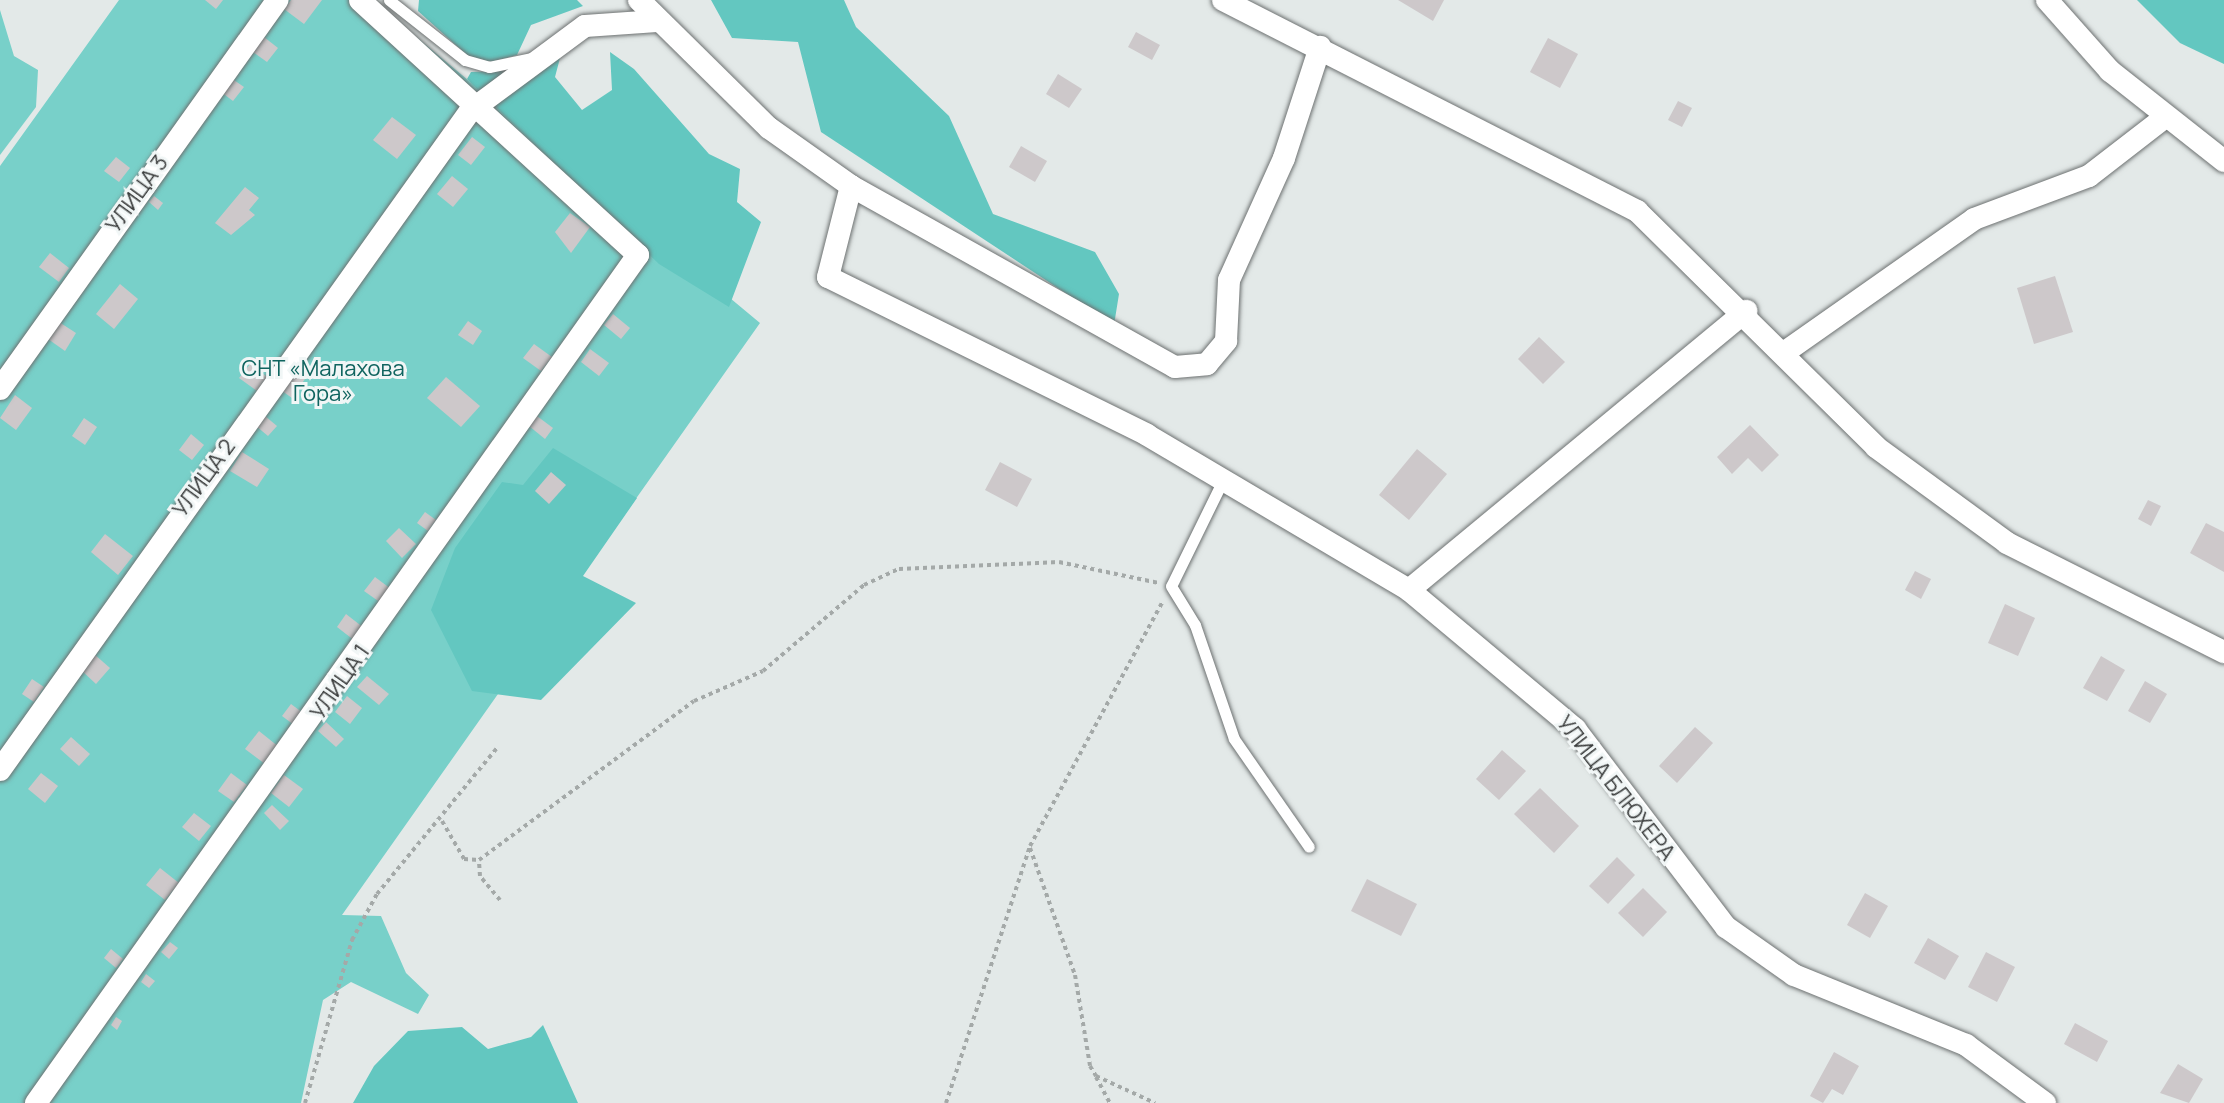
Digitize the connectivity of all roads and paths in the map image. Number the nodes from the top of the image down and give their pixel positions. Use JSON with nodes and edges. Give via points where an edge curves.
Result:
{"nodes":[{"id":1,"x":277,"y":0,"type":"edge"},
{"id":2,"x":360,"y":0,"type":"edge"},
{"id":3,"x":389,"y":0,"type":"edge"},
{"id":4,"x":639,"y":0,"type":"edge"},
{"id":5,"x":1223,"y":0,"type":"edge"},
{"id":6,"x":2047,"y":0,"type":"edge"},
{"id":7,"x":657,"y":21,"type":"junction"},
{"id":8,"x":1320,"y":47,"type":"junction"},
{"id":9,"x":532,"y":58,"type":"junction"},
{"id":10,"x":474,"y":108,"type":"junction"},
{"id":11,"x":2164,"y":118,"type":"junction"},
{"id":12,"x":2224,"y":161,"type":"edge"},
{"id":13,"x":851,"y":186,"type":"junction"},
{"id":14,"x":1746,"y":311,"type":"junction"},
{"id":15,"x":1785,"y":352,"type":"junction"},
{"id":16,"x":0,"y":389,"type":"edge"},
{"id":17,"x":1224,"y":477,"type":"junction"},
{"id":18,"x":1171,"y":586,"type":"junction"},
{"id":19,"x":1409,"y":590,"type":"junction"},
{"id":20,"x":2224,"y":652,"type":"edge"},
{"id":21,"x":497,"y":748,"type":"dead end"},
{"id":22,"x":0,"y":770,"type":"edge"},
{"id":23,"x":442,"y":821,"type":"junction"},
{"id":24,"x":1030,"y":846,"type":"junction"},
{"id":25,"x":1309,"y":847,"type":"dead end"},
{"id":26,"x":479,"y":860,"type":"junction"},
{"id":27,"x":500,"y":900,"type":"dead end"},
{"id":28,"x":1096,"y":1076,"type":"junction"},
{"id":29,"x":36,"y":1103,"type":"edge"},
{"id":30,"x":305,"y":1103,"type":"edge"},
{"id":31,"x":946,"y":1103,"type":"edge"},
{"id":32,"x":1110,"y":1103,"type":"edge"},
{"id":33,"x":1155,"y":1103,"type":"edge"},
{"id":34,"x":2045,"y":1103,"type":"edge"}],
"edges":[{"from":1,"to":16,"type":"street","name":"УЛИЦА 3"},
{"from":2,"to":10,"type":"street"},
{"from":3,"to":9,"type":"lane","via":[[465,60],[489,67]]},
{"from":4,"to":7,"type":"street"},
{"from":5,"to":8,"type":"street"},
{"from":6,"to":11,"type":"street"},
{"from":7,"to":9,"type":"street","name":"УЛИЦА 2","via":[[585,26]]},
{"from":7,"to":13,"type":"street","via":[[769,128]]},
{"from":8,"to":13,"type":"street","via":[[1284,158],[1229,280],[1226,341],[1207,364],[1175,367]]},
{"from":8,"to":14,"type":"street","via":[[1637,211]]},
{"from":9,"to":10,"type":"street","name":"УЛИЦА 2"},
{"from":10,"to":22,"type":"street","name":"УЛИЦА 2"},
{"from":10,"to":29,"type":"street","name":"УЛИЦА 1","via":[[638,255]]},
{"from":11,"to":12,"type":"street"},
{"from":11,"to":15,"type":"street","via":[[2089,176],[1974,219]]},
{"from":13,"to":17,"type":"street","name":"УЛИЦА БЛЮХЕРА","via":[[828,277]]},
{"from":14,"to":15,"type":"street"},
{"from":14,"to":19,"type":"street"},
{"from":15,"to":20,"type":"street","via":[[1876,447],[2007,543]]},
{"from":17,"to":18,"type":"lane"},
{"from":17,"to":19,"type":"street","name":"УЛИЦА БЛЮХЕРА"},
{"from":18,"to":24,"type":"path"},
{"from":18,"to":25,"type":"lane","via":[[1195,625],[1234,739]]},
{"from":18,"to":26,"type":"path","via":[[1059,562],[899,569],[817,619],[763,671],[668,718]]},
{"from":19,"to":34,"type":"street","name":"УЛИЦА БЛЮХЕРА","via":[[1575,729],[1726,927],[1794,975],[1966,1045]]},
{"from":21,"to":23,"type":"path"},
{"from":23,"to":26,"type":"path","via":[[464,859]]},
{"from":23,"to":30,"type":"path","via":[[377,894],[352,940]]},
{"from":24,"to":28,"type":"path","via":[[1031,867],[1065,940],[1083,1045]]},
{"from":24,"to":31,"type":"path"},
{"from":26,"to":27,"type":"path","via":[[480,876]]},
{"from":28,"to":32,"type":"path"},
{"from":28,"to":33,"type":"path"}]}
